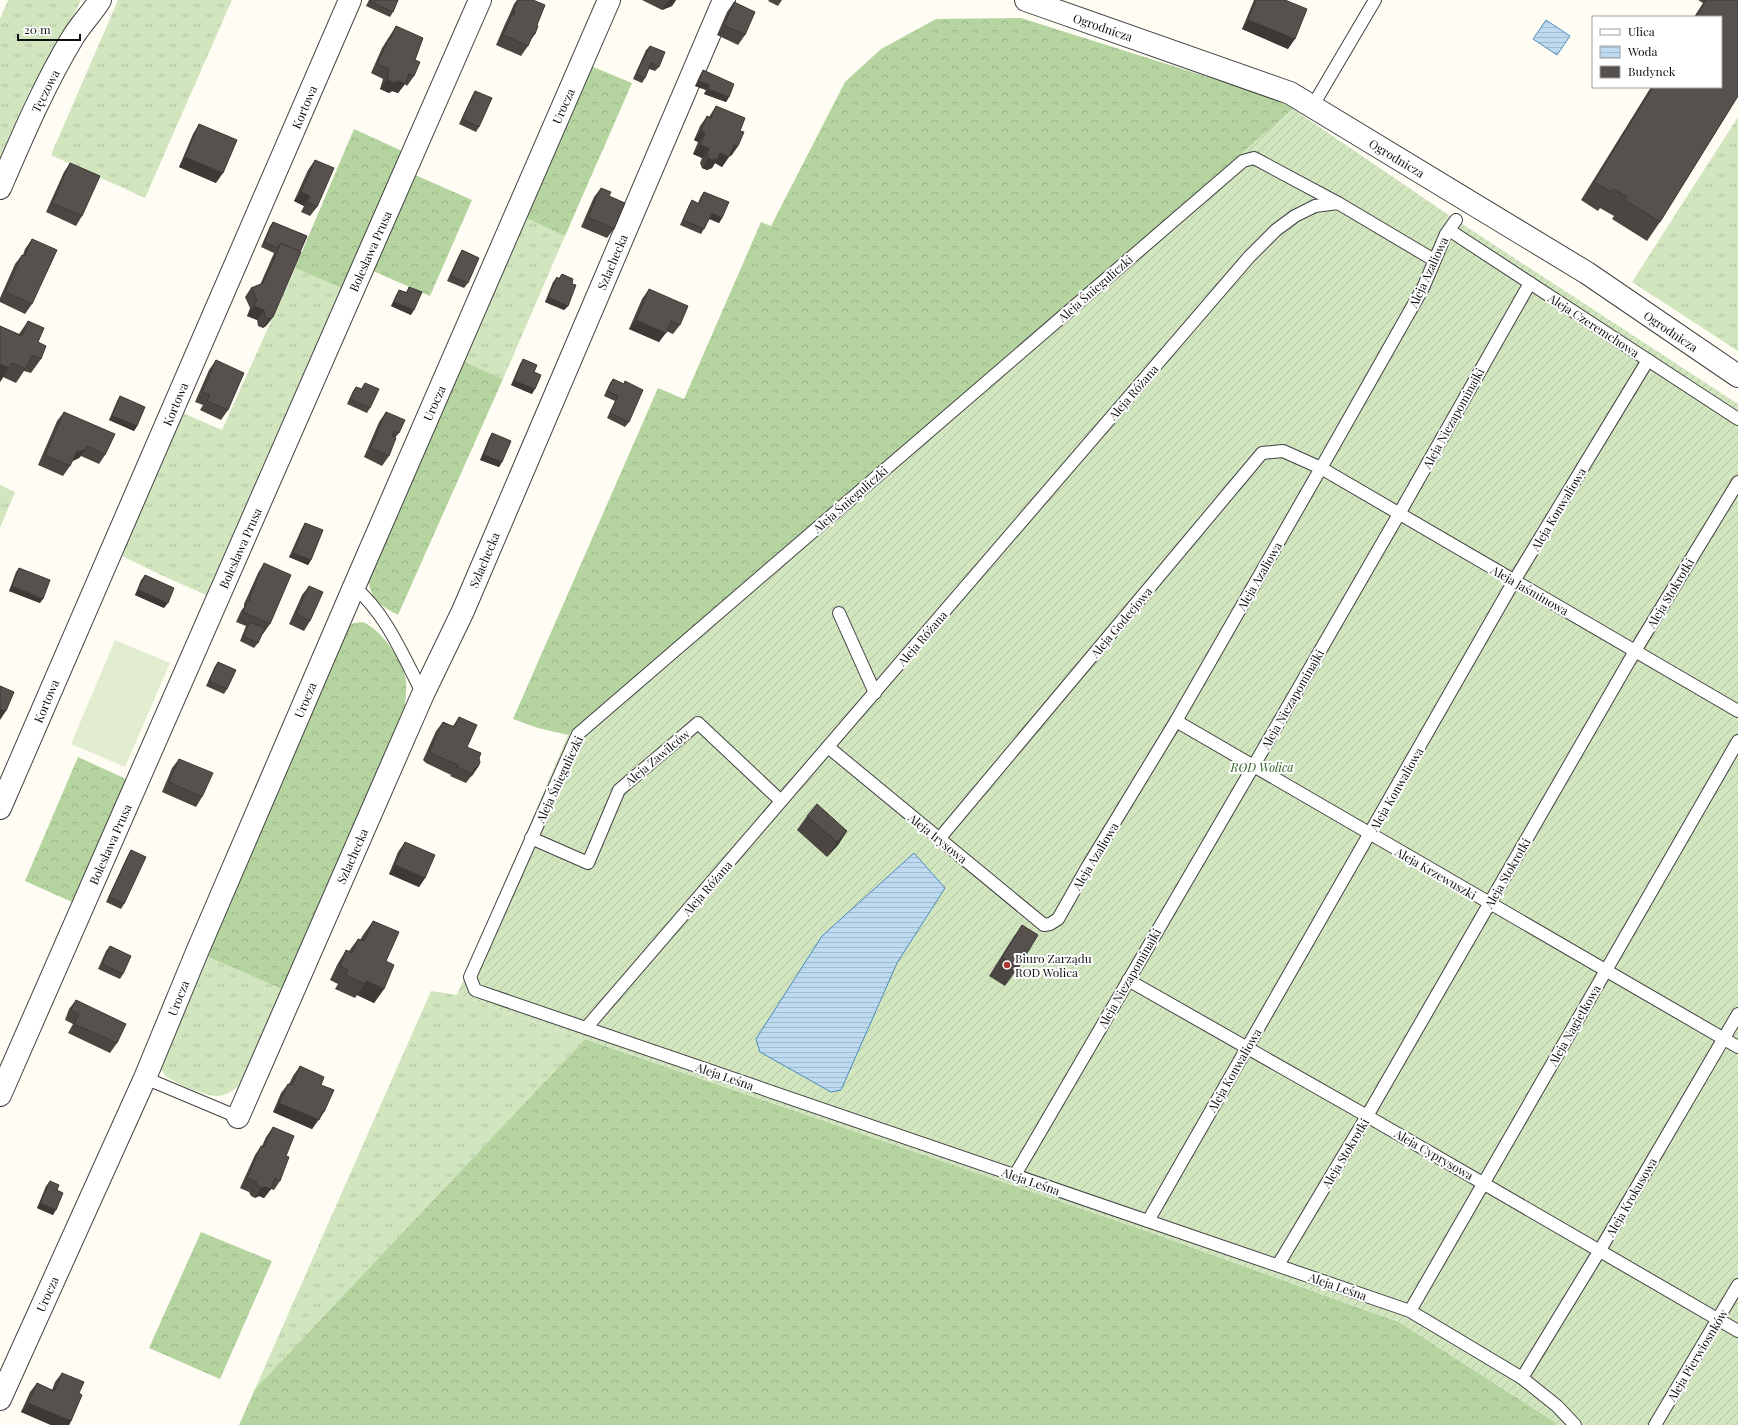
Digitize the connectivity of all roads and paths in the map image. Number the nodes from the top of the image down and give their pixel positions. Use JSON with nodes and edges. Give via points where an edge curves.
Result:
{"nodes":[{"id":1,"x":100,"y":0,"type":"edge"},
{"id":2,"x":350,"y":0,"type":"edge"},
{"id":3,"x":480,"y":0,"type":"edge"},
{"id":4,"x":609,"y":0,"type":"edge"},
{"id":5,"x":724,"y":0,"type":"edge"},
{"id":6,"x":1026,"y":0,"type":"edge"},
{"id":7,"x":1375,"y":0,"type":"edge"},
{"id":8,"x":1312,"y":107,"type":"junction"},
{"id":9,"x":0,"y":188,"type":"edge"},
{"id":10,"x":1338,"y":203,"type":"junction"},
{"id":11,"x":1452,"y":225,"type":"joint"},
{"id":12,"x":1434,"y":260,"type":"junction"},
{"id":13,"x":1530,"y":283,"type":"junction"},
{"id":14,"x":1648,"y":360,"type":"junction"},
{"id":15,"x":1738,"y":376,"type":"edge"},
{"id":16,"x":1738,"y":419,"type":"edge"},
{"id":17,"x":1321,"y":468,"type":"junction"},
{"id":18,"x":1738,"y":482,"type":"edge"},
{"id":19,"x":1399,"y":514,"type":"junction"},
{"id":20,"x":1514,"y":581,"type":"junction"},
{"id":21,"x":354,"y":587,"type":"junction"},
{"id":22,"x":838,"y":613,"type":"dead end"},
{"id":23,"x":1635,"y":651,"type":"junction"},
{"id":24,"x":874,"y":693,"type":"junction"},
{"id":25,"x":423,"y":694,"type":"junction"},
{"id":26,"x":1738,"y":711,"type":"edge"},
{"id":27,"x":1176,"y":721,"type":"junction"},
{"id":28,"x":1738,"y":741,"type":"edge"},
{"id":29,"x":828,"y":747,"type":"junction"},
{"id":30,"x":1253,"y":766,"type":"junction"},
{"id":31,"x":781,"y":801,"type":"junction"},
{"id":32,"x":0,"y":808,"type":"edge"},
{"id":33,"x":1370,"y":835,"type":"junction"},
{"id":34,"x":531,"y":838,"type":"junction"},
{"id":35,"x":939,"y":839,"type":"junction"},
{"id":36,"x":1489,"y":903,"type":"junction"},
{"id":37,"x":1050,"y":924,"type":"joint"},
{"id":38,"x":1606,"y":970,"type":"junction"},
{"id":39,"x":470,"y":977,"type":"joint"},
{"id":40,"x":1128,"y":980,"type":"junction"},
{"id":41,"x":1738,"y":1014,"type":"edge"},
{"id":42,"x":586,"y":1028,"type":"junction"},
{"id":43,"x":1724,"y":1039,"type":"junction"},
{"id":44,"x":1247,"y":1047,"type":"junction"},
{"id":45,"x":1738,"y":1047,"type":"edge"},
{"id":46,"x":145,"y":1078,"type":"junction"},
{"id":47,"x":0,"y":1095,"type":"edge"},
{"id":48,"x":1367,"y":1116,"type":"junction"},
{"id":49,"x":238,"y":1117,"type":"joint"},
{"id":50,"x":1015,"y":1175,"type":"junction"},
{"id":51,"x":1483,"y":1182,"type":"junction"},
{"id":52,"x":1148,"y":1221,"type":"junction"},
{"id":53,"x":1600,"y":1250,"type":"junction"},
{"id":54,"x":1278,"y":1265,"type":"junction"},
{"id":55,"x":1738,"y":1285,"type":"edge"},
{"id":56,"x":1410,"y":1310,"type":"junction"},
{"id":57,"x":1718,"y":1319,"type":"junction"},
{"id":58,"x":1738,"y":1331,"type":"edge"},
{"id":59,"x":1522,"y":1378,"type":"junction"},
{"id":60,"x":0,"y":1399,"type":"edge"},
{"id":61,"x":1575,"y":1425,"type":"edge"},
{"id":62,"x":1655,"y":1425,"type":"edge"}],
"edges":[{"from":1,"to":9,"type":"street","name":"Tęczowa","via":[[74,36],[54,72]]},
{"from":2,"to":32,"type":"street","name":"Kortowa"},
{"from":3,"to":47,"type":"street","name":"Bolesława Prusa"},
{"from":4,"to":21,"type":"street","name":"Urocza"},
{"from":5,"to":25,"type":"street","name":"Szlachecka","via":[[462,611]]},
{"from":6,"to":8,"type":"street","name":"Ogrodnicza","via":[[1290,93]]},
{"from":7,"to":8,"type":"lane"},
{"from":8,"to":15,"type":"street","name":"Ogrodnicza","via":[[1587,273]]},
{"from":10,"to":12,"type":"lane"},
{"from":10,"to":24,"type":"lane","name":"Aleja Różana","via":[[1315,206],[1295,216],[1276,230],[1250,257]]},
{"from":10,"to":34,"type":"lane","name":"Aleja Śnieguliczki","via":[[1254,158],[1243,161],[578,734]]},
{"from":11,"to":12,"type":"lane","name":"Aleja Azaliowa"},
{"from":11,"to":13,"type":"lane","name":"Aleja Czeremchowa"},
{"from":12,"to":17,"type":"lane","name":"Aleja Azaliowa","via":[[1423,288]]},
{"from":13,"to":14,"type":"lane","name":"Aleja Czeremchowa"},
{"from":13,"to":19,"type":"lane","name":"Aleja Niezapominajki"},
{"from":14,"to":16,"type":"lane","name":"Aleja Czeremchowa"},
{"from":14,"to":20,"type":"lane","name":"Aleja Konwaliowa"},
{"from":17,"to":19,"type":"lane","name":"Aleja Jaśminowa"},
{"from":17,"to":27,"type":"lane","name":"Aleja Azaliowa"},
{"from":17,"to":35,"type":"lane","name":"Aleja Godecjowa","via":[[1283,451],[1262,453]]},
{"from":18,"to":23,"type":"lane","name":"Aleja Stokrotki"},
{"from":19,"to":20,"type":"lane","name":"Aleja Jaśminowa"},
{"from":19,"to":30,"type":"lane","name":"Aleja Niezapominajki"},
{"from":20,"to":23,"type":"lane","name":"Aleja Jaśminowa"},
{"from":20,"to":33,"type":"lane","name":"Aleja Konwaliowa"},
{"from":21,"to":25,"type":"lane","via":[[381,616]]},
{"from":21,"to":46,"type":"street","name":"Urocza"},
{"from":22,"to":24,"type":"lane"},
{"from":23,"to":26,"type":"lane","name":"Aleja Jaśminowa"},
{"from":23,"to":36,"type":"lane","name":"Aleja Stokrotki"},
{"from":24,"to":29,"type":"lane","name":"Aleja Różana"},
{"from":25,"to":49,"type":"street","name":"Szlachecka"},
{"from":27,"to":30,"type":"lane","name":"Aleja Krzewuszki"},
{"from":27,"to":37,"type":"lane","name":"Aleja Azaliowa","via":[[1058,919]]},
{"from":28,"to":38,"type":"lane","name":"Aleja Nagietkowa"},
{"from":29,"to":31,"type":"lane","name":"Aleja Różana"},
{"from":29,"to":35,"type":"lane","name":"Aleja Irysowa"},
{"from":30,"to":33,"type":"lane","name":"Aleja Krzewuszki"},
{"from":30,"to":40,"type":"lane","name":"Aleja Niezapominajki"},
{"from":31,"to":34,"type":"lane","name":"Aleja Zawilców","via":[[698,723],[619,790],[588,863]]},
{"from":31,"to":42,"type":"lane","name":"Aleja Różana"},
{"from":33,"to":36,"type":"lane","name":"Aleja Krzewuszki"},
{"from":33,"to":44,"type":"lane","name":"Aleja Konwaliowa"},
{"from":34,"to":39,"type":"lane","name":"Aleja Śnieguliczki"},
{"from":35,"to":37,"type":"lane","name":"Aleja Irysowa","via":[[1044,925]]},
{"from":36,"to":38,"type":"lane","name":"Aleja Krzewuszki"},
{"from":36,"to":48,"type":"lane","name":"Aleja Stokrotki"},
{"from":38,"to":43,"type":"lane","name":"Aleja Krzewuszki"},
{"from":38,"to":51,"type":"lane","name":"Aleja Nagietkowa"},
{"from":39,"to":42,"type":"lane","name":"Aleja Leśna","via":[[475,990]]},
{"from":40,"to":44,"type":"lane","name":"Aleja Cyprysowa"},
{"from":40,"to":50,"type":"lane","name":"Aleja Niezapominajki"},
{"from":41,"to":43,"type":"lane","name":"Aleja Krokusowa"},
{"from":42,"to":50,"type":"lane","name":"Aleja Leśna"},
{"from":43,"to":45,"type":"lane","name":"Aleja Krzewuszki"},
{"from":43,"to":53,"type":"lane","name":"Aleja Krokusowa"},
{"from":44,"to":48,"type":"lane","name":"Aleja Cyprysowa"},
{"from":44,"to":52,"type":"lane","name":"Aleja Konwaliowa"},
{"from":46,"to":49,"type":"lane"},
{"from":46,"to":60,"type":"street","name":"Urocza"},
{"from":48,"to":51,"type":"lane","name":"Aleja Cyprysowa"},
{"from":48,"to":54,"type":"lane","name":"Aleja Stokrotki"},
{"from":50,"to":52,"type":"lane","name":"Aleja Leśna"},
{"from":51,"to":53,"type":"lane","name":"Aleja Cyprysowa"},
{"from":51,"to":56,"type":"lane","name":"Aleja Nagietkowa"},
{"from":52,"to":54,"type":"lane","name":"Aleja Leśna"},
{"from":53,"to":57,"type":"lane","name":"Aleja Cyprysowa"},
{"from":53,"to":59,"type":"lane","name":"Aleja Krokusowa"},
{"from":54,"to":56,"type":"lane","name":"Aleja Leśna"},
{"from":55,"to":57,"type":"lane","name":"Aleja Pierwiosnków"},
{"from":56,"to":59,"type":"lane","name":"Aleja Leśna"},
{"from":57,"to":58,"type":"lane","name":"Aleja Cyprysowa"},
{"from":57,"to":62,"type":"lane","name":"Aleja Pierwiosnków"},
{"from":59,"to":61,"type":"lane","name":"Aleja Leśna","via":[[1557,1406]]}]}
